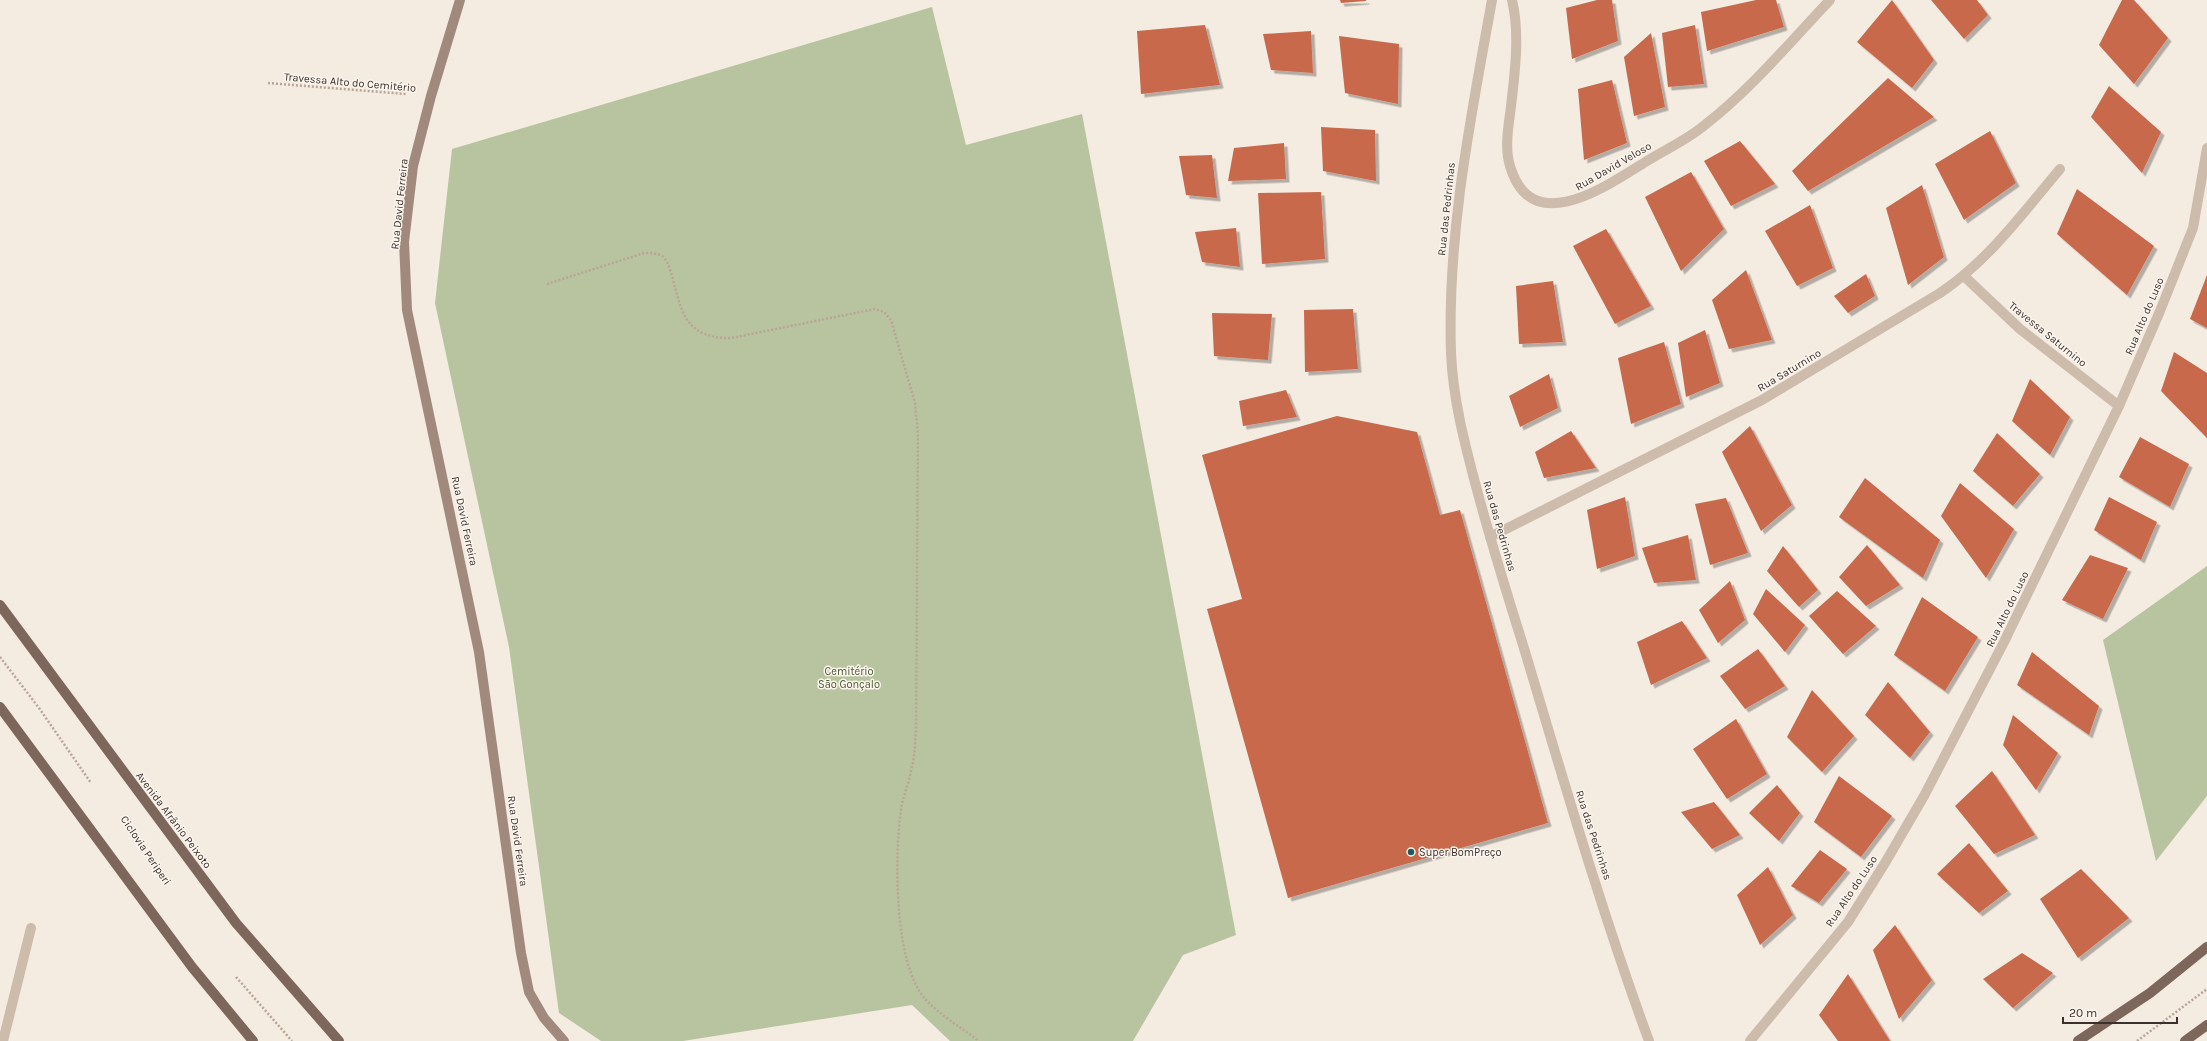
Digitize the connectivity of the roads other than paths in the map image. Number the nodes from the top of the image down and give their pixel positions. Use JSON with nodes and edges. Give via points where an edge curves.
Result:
{"nodes":[{"id":1,"x":460,"y":0,"type":"edge"},
{"id":2,"x":1492,"y":0,"type":"edge"},
{"id":3,"x":1512,"y":0,"type":"edge"},
{"id":4,"x":1830,"y":0,"type":"edge"},
{"id":5,"x":2207,"y":148,"type":"edge"},
{"id":6,"x":2060,"y":169,"type":"dead end"},
{"id":7,"x":1964,"y":276,"type":"junction"},
{"id":8,"x":2119,"y":406,"type":"junction"},
{"id":9,"x":1490,"y":537,"type":"junction"},
{"id":10,"x":0,"y":606,"type":"edge"},
{"id":11,"x":0,"y":707,"type":"edge"},
{"id":12,"x":31,"y":928,"type":"dead end"},
{"id":13,"x":2207,"y":947,"type":"edge"},
{"id":14,"x":2207,"y":1025,"type":"edge"},
{"id":15,"x":3,"y":1041,"type":"edge"},
{"id":16,"x":253,"y":1041,"type":"edge"},
{"id":17,"x":339,"y":1041,"type":"edge"},
{"id":18,"x":564,"y":1041,"type":"edge"},
{"id":19,"x":1649,"y":1041,"type":"edge"},
{"id":20,"x":1750,"y":1041,"type":"edge"},
{"id":21,"x":2078,"y":1041,"type":"edge"},
{"id":22,"x":2185,"y":1041,"type":"edge"}],
"edges":[{"from":1,"to":18,"type":"main road","name":"Rua David Ferreira","via":[[430,96],[413,166],[404,242],[406,310],[479,652],[521,953],[529,992],[544,1018]]},
{"from":2,"to":9,"type":"street","name":"Rua das Pedrinhas","via":[[1457,203],[1452,270],[1451,355],[1461,431]]},
{"from":3,"to":4,"type":"street","name":"Rua David Veloso","via":[[1515,51],[1508,139],[1510,165],[1518,184],[1531,197],[1546,204],[1562,204],[1580,199],[1705,125],[1735,99]]},
{"from":5,"to":8,"type":"street","name":"Rua Alto do Luso","via":[[2192,228]]},
{"from":6,"to":7,"type":"street","name":"Rua Saturnino","via":[[2003,236]]},
{"from":7,"to":8,"type":"street","name":"Travessa Saturnino","via":[[2020,329]]},
{"from":7,"to":9,"type":"street","name":"Rua Saturnino","via":[[1762,400]]},
{"from":8,"to":20,"type":"street","name":"Rua Alto do Luso","via":[[2004,642],[1893,850],[1848,922]]},
{"from":9,"to":19,"type":"street","name":"Rua das Pedrinhas","via":[[1582,839]]},
{"from":10,"to":17,"type":"main road","name":"Avenida Afrânio Peixoto","via":[[236,923]]},
{"from":11,"to":16,"type":"main road","via":[[192,966]]},
{"from":12,"to":15,"type":"street"},
{"from":13,"to":21,"type":"main road","via":[[2150,993]]},
{"from":14,"to":22,"type":"main road"}]}
